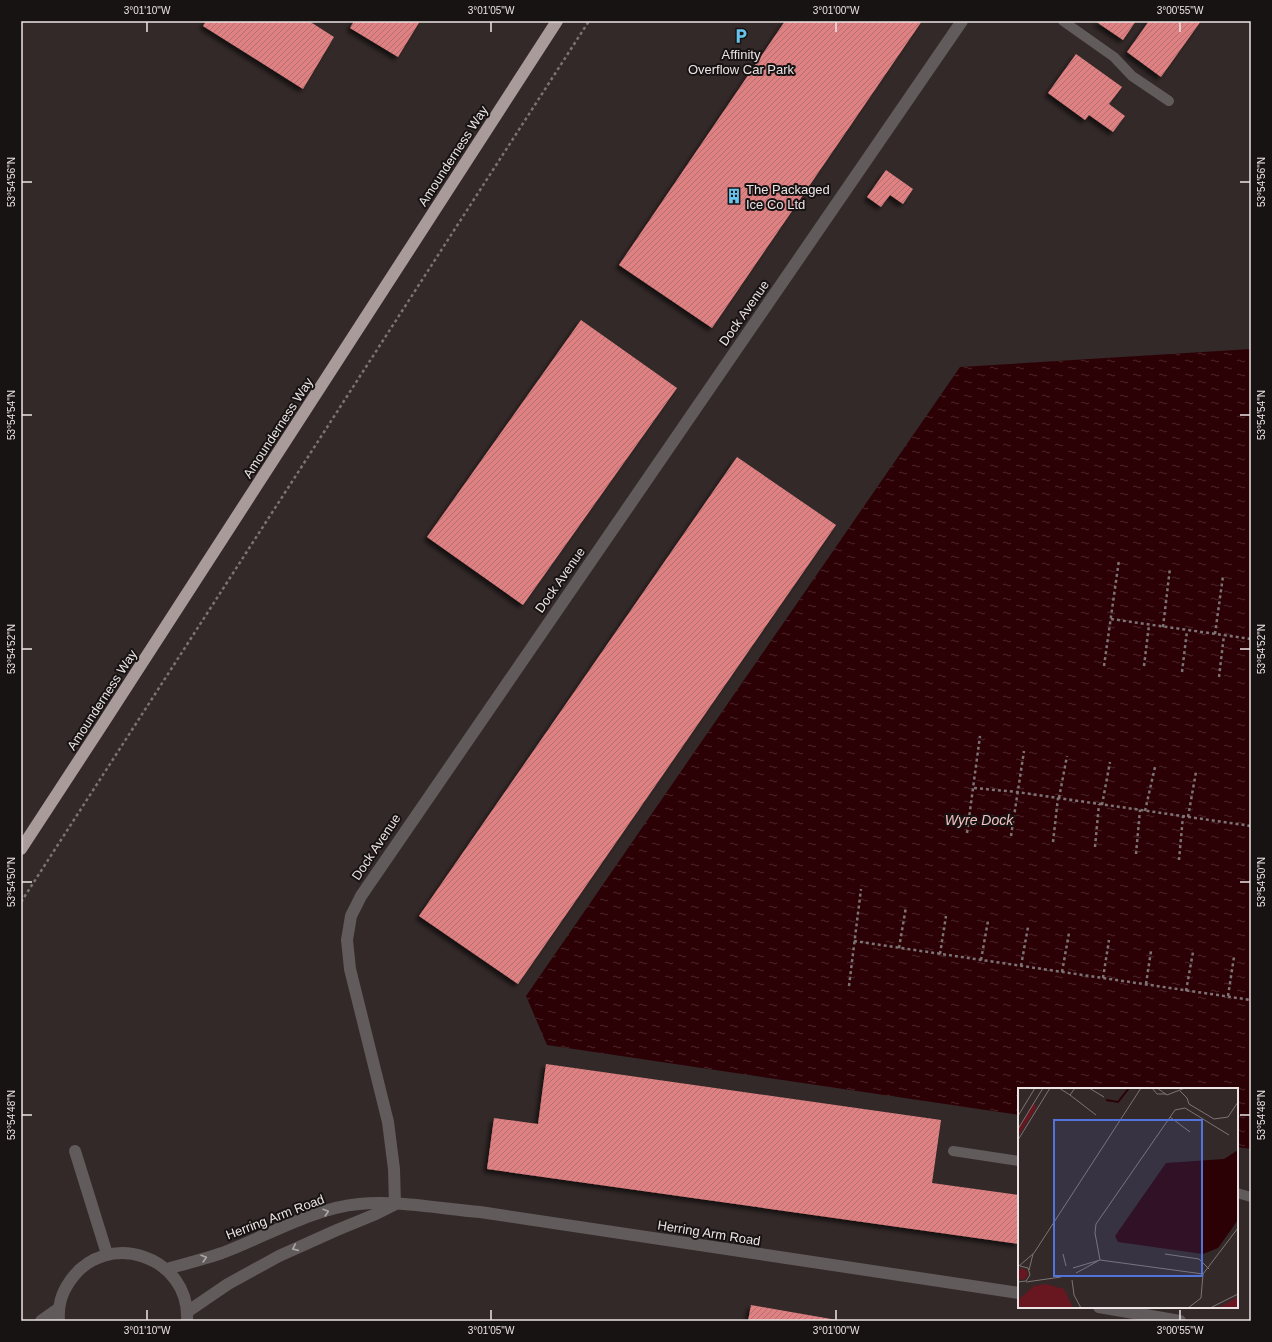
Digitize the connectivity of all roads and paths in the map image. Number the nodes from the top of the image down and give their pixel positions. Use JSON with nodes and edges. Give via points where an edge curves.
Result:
{"nodes":[{"id":1,"x":557,"y":21,"type":"edge"},
{"id":2,"x":589,"y":21,"type":"edge"},
{"id":3,"x":962,"y":21,"type":"edge"},
{"id":4,"x":1063,"y":21,"type":"edge"},
{"id":5,"x":1169,"y":101,"type":"dead end"},
{"id":6,"x":1119,"y":560,"type":"dead end"},
{"id":7,"x":1170,"y":568,"type":"dead end"},
{"id":8,"x":1222,"y":576,"type":"dead end"},
{"id":9,"x":1111,"y":619,"type":"junction"},
{"id":10,"x":1149,"y":625,"type":"junction"},
{"id":11,"x":1163,"y":627,"type":"junction"},
{"id":12,"x":1187,"y":631,"type":"junction"},
{"id":13,"x":1215,"y":634,"type":"junction"},
{"id":14,"x":1224,"y":635,"type":"junction"},
{"id":15,"x":1251,"y":639,"type":"edge"},
{"id":16,"x":1104,"y":666,"type":"dead end"},
{"id":17,"x":1144,"y":666,"type":"dead end"},
{"id":18,"x":1182,"y":672,"type":"dead end"},
{"id":19,"x":1218,"y":677,"type":"dead end"},
{"id":20,"x":980,"y":736,"type":"dead end"},
{"id":21,"x":1024,"y":751,"type":"dead end"},
{"id":22,"x":1067,"y":756,"type":"dead end"},
{"id":23,"x":1110,"y":762,"type":"dead end"},
{"id":24,"x":1155,"y":767,"type":"dead end"},
{"id":25,"x":1196,"y":772,"type":"dead end"},
{"id":26,"x":974,"y":788,"type":"junction"},
{"id":27,"x":1017,"y":792,"type":"junction"},
{"id":28,"x":1059,"y":798,"type":"junction"},
{"id":29,"x":1100,"y":804,"type":"junction"},
{"id":30,"x":1140,"y":810,"type":"junction"},
{"id":31,"x":1145,"y":811,"type":"junction"},
{"id":32,"x":1183,"y":816,"type":"junction"},
{"id":33,"x":1188,"y":817,"type":"junction"},
{"id":34,"x":1251,"y":826,"type":"edge"},
{"id":35,"x":967,"y":833,"type":"dead end"},
{"id":36,"x":1012,"y":836,"type":"dead end"},
{"id":37,"x":1053,"y":842,"type":"dead end"},
{"id":38,"x":1095,"y":847,"type":"dead end"},
{"id":39,"x":21,"y":849,"type":"edge"},
{"id":40,"x":1136,"y":854,"type":"dead end"},
{"id":41,"x":1179,"y":860,"type":"dead end"},
{"id":42,"x":861,"y":888,"type":"dead end"},
{"id":43,"x":21,"y":902,"type":"edge"},
{"id":44,"x":906,"y":907,"type":"dead end"},
{"id":45,"x":946,"y":916,"type":"dead end"},
{"id":46,"x":988,"y":921,"type":"dead end"},
{"id":47,"x":1028,"y":927,"type":"dead end"},
{"id":48,"x":1068,"y":933,"type":"dead end"},
{"id":49,"x":1109,"y":940,"type":"dead end"},
{"id":50,"x":854,"y":941,"type":"junction"},
{"id":51,"x":899,"y":948,"type":"junction"},
{"id":52,"x":1151,"y":951,"type":"dead end"},
{"id":53,"x":1193,"y":952,"type":"dead end"},
{"id":54,"x":940,"y":954,"type":"junction"},
{"id":55,"x":1234,"y":957,"type":"dead end"},
{"id":56,"x":981,"y":960,"type":"junction"},
{"id":57,"x":1021,"y":966,"type":"junction"},
{"id":58,"x":1062,"y":972,"type":"junction"},
{"id":59,"x":1103,"y":978,"type":"junction"},
{"id":60,"x":1146,"y":984,"type":"junction"},
{"id":61,"x":849,"y":986,"type":"dead end"},
{"id":62,"x":1186,"y":991,"type":"junction"},
{"id":63,"x":1228,"y":996,"type":"junction"},
{"id":64,"x":1251,"y":1000,"type":"edge"},
{"id":65,"x":75,"y":1151,"type":"dead end"},
{"id":66,"x":953,"y":1152,"type":"dead end"},
{"id":67,"x":1018,"y":1161,"type":"edge"},
{"id":68,"x":1238,"y":1193,"type":"edge"},
{"id":69,"x":1251,"y":1196,"type":"edge"},
{"id":70,"x":395,"y":1204,"type":"junction"},
{"id":71,"x":107,"y":1254,"type":"junction"},
{"id":72,"x":167,"y":1270,"type":"junction"},
{"id":73,"x":1018,"y":1293,"type":"edge"},
{"id":74,"x":1105,"y":1308,"type":"edge"},
{"id":75,"x":59,"y":1315,"type":"edge"},
{"id":76,"x":187,"y":1317,"type":"edge"},
{"id":77,"x":41,"y":1321,"type":"edge"},
{"id":78,"x":1180,"y":1321,"type":"edge"}],
"edges":[{"from":1,"to":39,"type":"highway","name":"Amounderness Way"},
{"from":2,"to":43,"type":"path"},
{"from":3,"to":70,"type":"street","name":"Dock Avenue","via":[[361,896],[351,916],[348,940],[350,969],[388,1122]]},
{"from":4,"to":5,"type":"lane","via":[[1114,57],[1132,76]]},
{"from":6,"to":9,"type":"path"},
{"from":7,"to":11,"type":"path"},
{"from":8,"to":13,"type":"path"},
{"from":9,"to":10,"type":"path"},
{"from":9,"to":16,"type":"path"},
{"from":10,"to":11,"type":"path"},
{"from":10,"to":17,"type":"path"},
{"from":11,"to":12,"type":"path"},
{"from":12,"to":13,"type":"path"},
{"from":12,"to":18,"type":"path"},
{"from":13,"to":14,"type":"path"},
{"from":14,"to":15,"type":"path"},
{"from":14,"to":19,"type":"path"},
{"from":20,"to":26,"type":"path"},
{"from":21,"to":27,"type":"path"},
{"from":22,"to":28,"type":"path"},
{"from":23,"to":29,"type":"path"},
{"from":24,"to":31,"type":"path"},
{"from":25,"to":33,"type":"path"},
{"from":26,"to":27,"type":"path"},
{"from":26,"to":35,"type":"path"},
{"from":27,"to":28,"type":"path"},
{"from":27,"to":36,"type":"path"},
{"from":28,"to":29,"type":"path"},
{"from":28,"to":37,"type":"path"},
{"from":29,"to":30,"type":"path"},
{"from":29,"to":38,"type":"path"},
{"from":30,"to":31,"type":"path"},
{"from":30,"to":40,"type":"path"},
{"from":31,"to":32,"type":"path"},
{"from":32,"to":33,"type":"path"},
{"from":32,"to":41,"type":"path"},
{"from":33,"to":34,"type":"path"},
{"from":42,"to":50,"type":"path"},
{"from":44,"to":51,"type":"path"},
{"from":45,"to":54,"type":"path"},
{"from":46,"to":56,"type":"path"},
{"from":47,"to":57,"type":"path"},
{"from":48,"to":58,"type":"path"},
{"from":49,"to":59,"type":"path"},
{"from":50,"to":51,"type":"path"},
{"from":50,"to":61,"type":"path"},
{"from":51,"to":54,"type":"path"},
{"from":52,"to":60,"type":"path"},
{"from":53,"to":62,"type":"path"},
{"from":54,"to":56,"type":"path"},
{"from":55,"to":63,"type":"path"},
{"from":56,"to":57,"type":"path"},
{"from":57,"to":58,"type":"path"},
{"from":58,"to":59,"type":"path"},
{"from":59,"to":60,"type":"path"},
{"from":60,"to":62,"type":"path"},
{"from":62,"to":63,"type":"path"},
{"from":63,"to":64,"type":"path"},
{"from":65,"to":71,"type":"street"},
{"from":66,"to":67,"type":"lane"},
{"from":68,"to":69,"type":"lane"},
{"from":72,"to":70,"type":"street","name":"Herring Arm Road","one_way":true,"via":[[222,1253],[329,1210],[359,1204]]},
{"from":70,"to":73,"type":"street","name":"Herring Arm Road","via":[[487,1214]]},
{"from":70,"to":76,"type":"street","one_way":true,"via":[[279,1256],[228,1284]]},
{"from":71,"to":72,"type":"street","via":[[132,1254],[151,1259]]},
{"from":71,"to":75,"type":"street","via":[[90,1262],[76,1273],[62,1293]]},
{"from":72,"to":76,"type":"street","via":[[180,1286]]},
{"from":74,"to":78,"type":"street"},
{"from":75,"to":77,"type":"street"}]}
